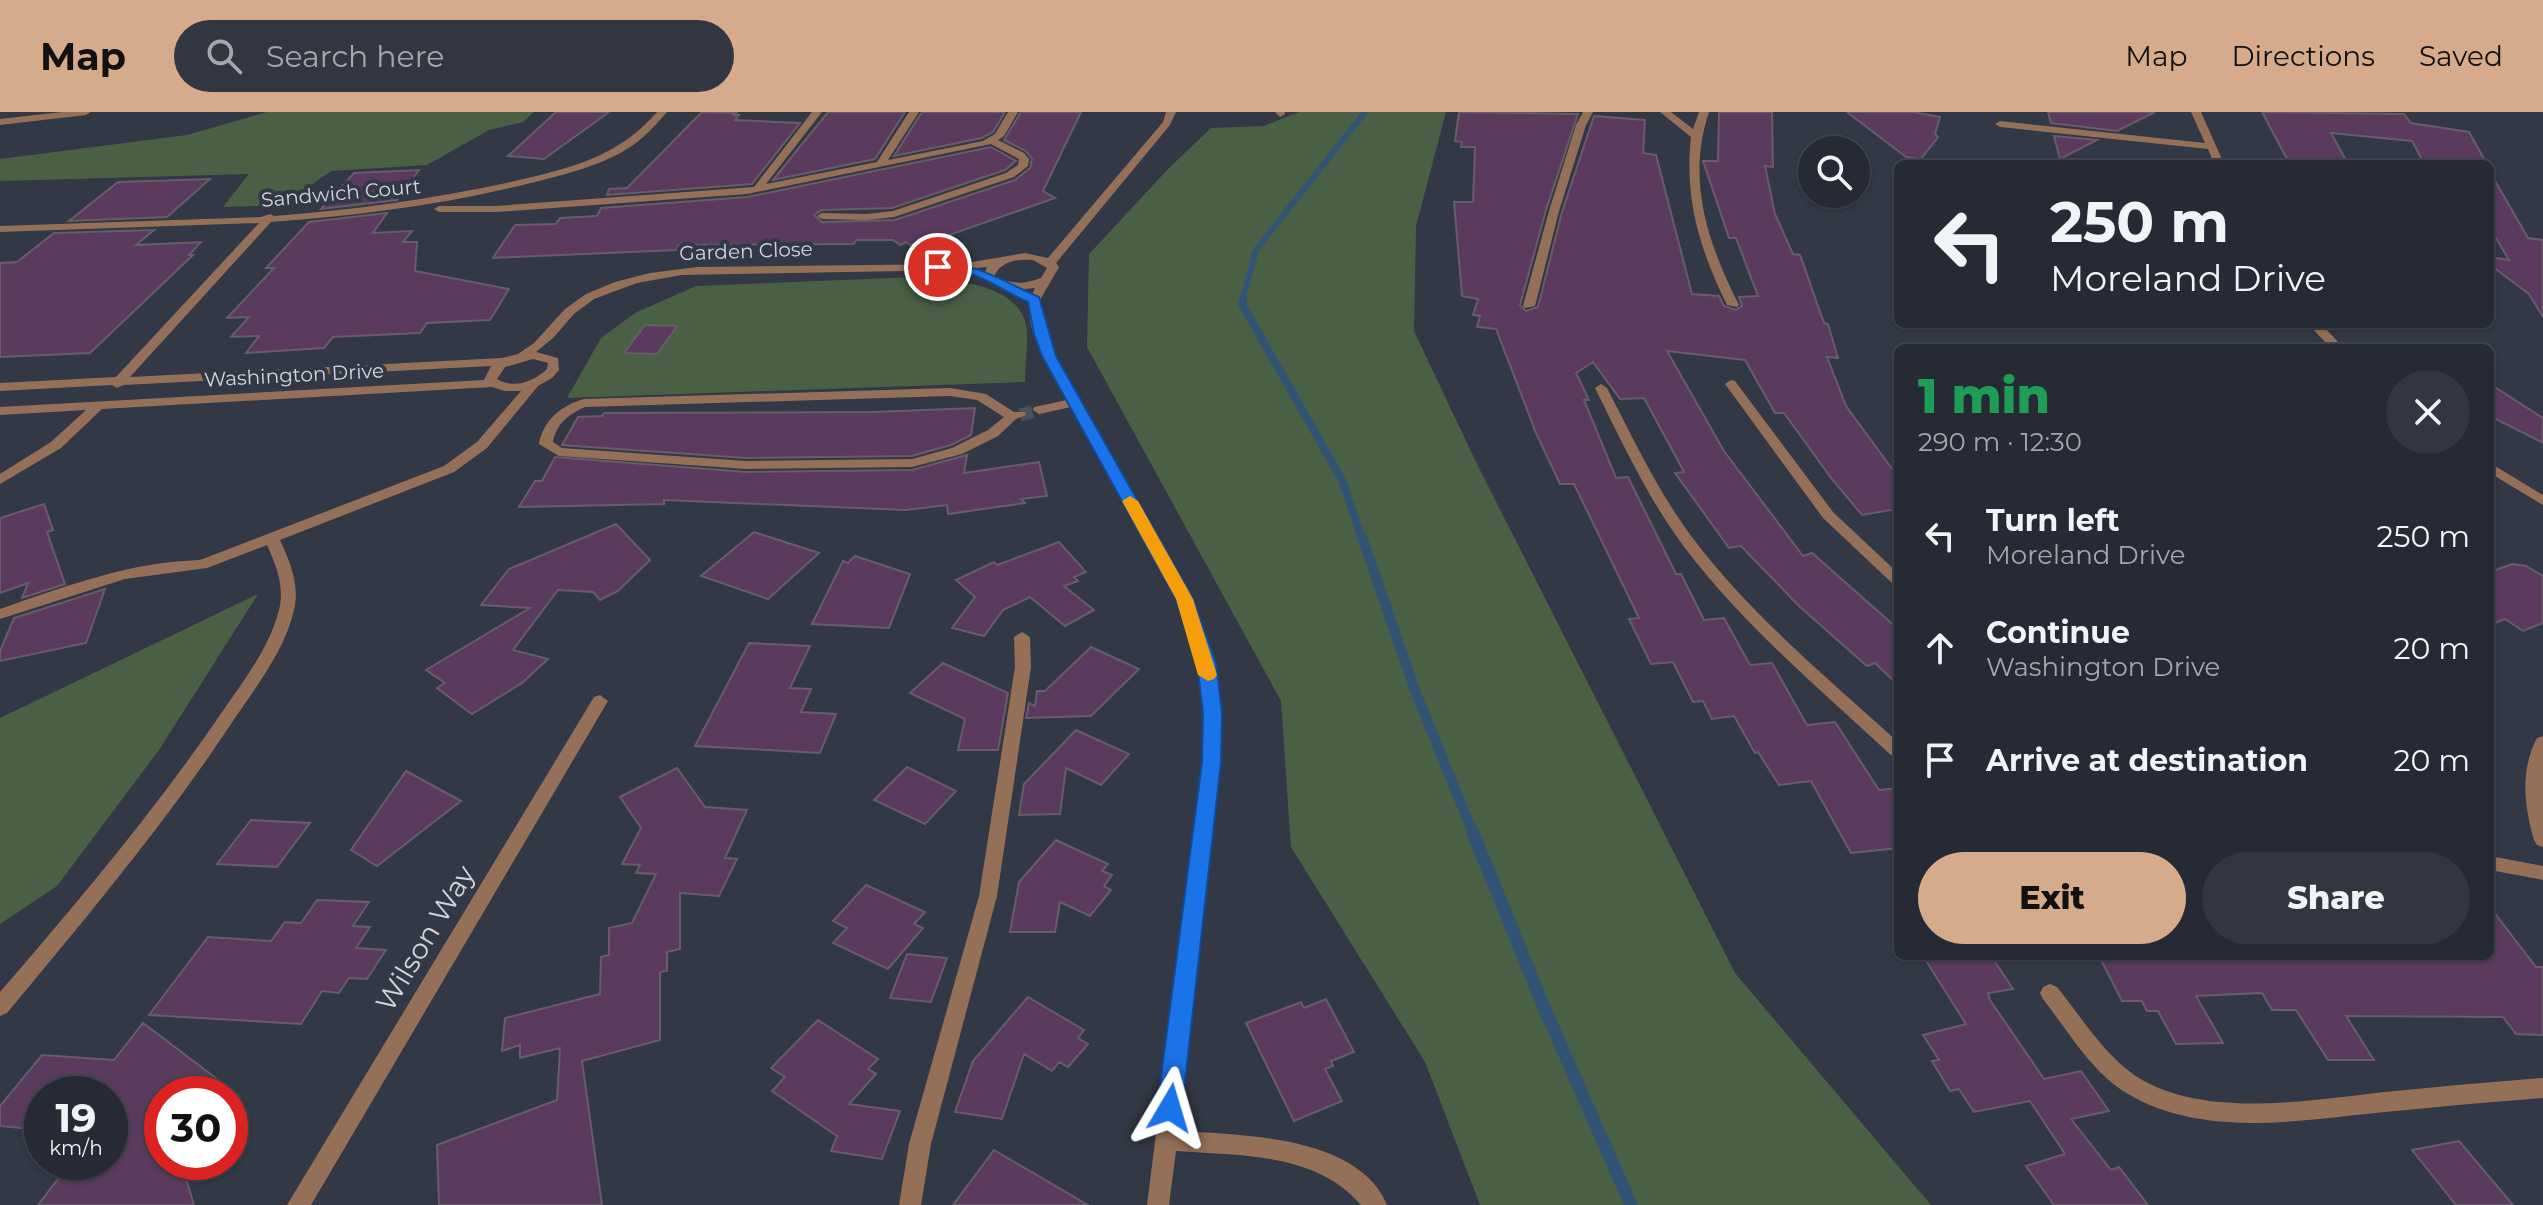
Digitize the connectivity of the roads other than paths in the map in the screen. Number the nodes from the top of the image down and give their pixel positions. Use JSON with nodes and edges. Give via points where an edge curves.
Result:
{"nodes":[{"id":1,"x":86,"y":112,"type":"edge"},
{"id":2,"x":662,"y":112,"type":"edge"},
{"id":3,"x":817,"y":112,"type":"edge"},
{"id":4,"x":914,"y":112,"type":"edge"},
{"id":5,"x":1013,"y":112,"type":"edge"},
{"id":6,"x":1171,"y":112,"type":"edge"},
{"id":7,"x":1588,"y":112,"type":"edge"},
{"id":8,"x":1665,"y":112,"type":"edge"},
{"id":9,"x":1704,"y":112,"type":"edge"},
{"id":10,"x":2196,"y":112,"type":"edge"},
{"id":11,"x":0,"y":122,"type":"edge"},
{"id":12,"x":2000,"y":124,"type":"dead end"},
{"id":13,"x":1696,"y":136,"type":"junction"},
{"id":14,"x":992,"y":141,"type":"junction"},
{"id":15,"x":2212,"y":147,"type":"junction"},
{"id":16,"x":2217,"y":160,"type":"edge"},
{"id":17,"x":882,"y":162,"type":"junction"},
{"id":18,"x":758,"y":188,"type":"junction"},
{"id":19,"x":409,"y":208,"type":"junction"},
{"id":20,"x":822,"y":216,"type":"dead end"},
{"id":21,"x":270,"y":217,"type":"junction"},
{"id":22,"x":0,"y":229,"type":"edge"},
{"id":23,"x":1064,"y":245,"type":"junction"},
{"id":24,"x":1029,"y":256,"type":"junction"},
{"id":25,"x":999,"y":262,"type":"junction"},
{"id":26,"x":1050,"y":263,"type":"junction"},
{"id":27,"x":960,"y":267,"type":"junction"},
{"id":28,"x":988,"y":276,"type":"junction"},
{"id":29,"x":1045,"y":280,"type":"junction"},
{"id":30,"x":1010,"y":287,"type":"junction"},
{"id":31,"x":1034,"y":300,"type":"junction"},
{"id":32,"x":1733,"y":305,"type":"dead end"},
{"id":33,"x":1529,"y":306,"type":"dead end"},
{"id":34,"x":2318,"y":328,"type":"edge"},
{"id":35,"x":552,"y":332,"type":"junction"},
{"id":36,"x":2334,"y":344,"type":"edge"},
{"id":37,"x":523,"y":356,"type":"junction"},
{"id":38,"x":549,"y":358,"type":"junction"},
{"id":39,"x":506,"y":362,"type":"junction"},
{"id":40,"x":121,"y":381,"type":"junction"},
{"id":41,"x":493,"y":383,"type":"junction"},
{"id":42,"x":534,"y":383,"type":"junction"},
{"id":43,"x":1731,"y":384,"type":"dead end"},
{"id":44,"x":0,"y":387,"type":"edge"},
{"id":45,"x":507,"y":387,"type":"junction"},
{"id":46,"x":1601,"y":388,"type":"dead end"},
{"id":47,"x":1075,"y":402,"type":"junction"},
{"id":48,"x":98,"y":406,"type":"junction"},
{"id":49,"x":1039,"y":410,"type":"tunnel mouth"},
{"id":50,"x":0,"y":411,"type":"edge"},
{"id":51,"x":508,"y":413,"type":"junction"},
{"id":52,"x":1016,"y":416,"type":"joint"},
{"id":53,"x":2494,"y":470,"type":"edge"},
{"id":54,"x":0,"y":480,"type":"edge"},
{"id":55,"x":2543,"y":501,"type":"edge"},
{"id":56,"x":272,"y":539,"type":"junction"},
{"id":57,"x":1894,"y":577,"type":"edge"},
{"id":58,"x":0,"y":614,"type":"edge"},
{"id":59,"x":1022,"y":637,"type":"dead end"},
{"id":60,"x":600,"y":701,"type":"dead end"},
{"id":61,"x":2543,"y":742,"type":"edge"},
{"id":62,"x":1894,"y":748,"type":"edge"},
{"id":63,"x":2543,"y":840,"type":"edge"},
{"id":64,"x":2494,"y":864,"type":"edge"},
{"id":65,"x":2543,"y":873,"type":"edge"},
{"id":66,"x":2050,"y":993,"type":"dead end"},
{"id":67,"x":0,"y":1007,"type":"edge"},
{"id":68,"x":2543,"y":1088,"type":"edge"},
{"id":69,"x":1166,"y":1140,"type":"junction"},
{"id":70,"x":298,"y":1205,"type":"edge"},
{"id":71,"x":910,"y":1205,"type":"edge"},
{"id":72,"x":1158,"y":1205,"type":"edge"},
{"id":73,"x":1376,"y":1205,"type":"edge"}],
"edges":[{"from":1,"to":11,"type":"street"},
{"from":2,"to":19,"type":"street","name":"Sandwich Court","via":[[631,142],[601,158]]},
{"from":3,"to":18,"type":"street"},
{"from":4,"to":17,"type":"street"},
{"from":5,"to":14,"type":"street"},
{"from":6,"to":23,"type":"street","via":[[1120,182]]},
{"from":7,"to":33,"type":"street"},
{"from":8,"to":13,"type":"street"},
{"from":9,"to":13,"type":"street"},
{"from":10,"to":15,"type":"street"},
{"from":12,"to":15,"type":"street"},
{"from":13,"to":32,"type":"street","via":[[1691,171],[1701,233]]},
{"from":14,"to":17,"type":"street"},
{"from":14,"to":20,"type":"street","via":[[1021,155],[1023,166],[894,214]]},
{"from":15,"to":16,"type":"street"},
{"from":17,"to":18,"type":"street"},
{"from":18,"to":19,"type":"street","via":[[496,209]]},
{"from":19,"to":21,"type":"street","name":"Sandwich Court"},
{"from":21,"to":22,"type":"street","name":"Sandwich Court"},
{"from":21,"to":40,"type":"street"},
{"from":23,"to":24,"type":"street"},
{"from":23,"to":26,"type":"street"},
{"from":24,"to":25,"type":"street"},
{"from":24,"to":26,"type":"street"},
{"from":25,"to":27,"type":"street"},
{"from":25,"to":28,"type":"street"},
{"from":26,"to":29,"type":"street","via":[[1053,272]]},
{"from":27,"to":28,"type":"street"},
{"from":27,"to":35,"type":"street","name":"Garden Close","via":[[663,274],[584,300]]},
{"from":28,"to":30,"type":"street"},
{"from":29,"to":30,"type":"street"},
{"from":29,"to":31,"type":"street"},
{"from":30,"to":31,"type":"street"},
{"from":31,"to":47,"type":"street","via":[[1045,345]]},
{"from":34,"to":36,"type":"street"},
{"from":35,"to":37,"type":"street","name":"Garden Close"},
{"from":35,"to":38,"type":"street"},
{"from":37,"to":38,"type":"street"},
{"from":37,"to":39,"type":"street","name":"Washington Drive"},
{"from":38,"to":42,"type":"street","via":[[553,370]]},
{"from":39,"to":40,"type":"street","name":"Washington Drive"},
{"from":39,"to":41,"type":"street","via":[[492,372]]},
{"from":40,"to":44,"type":"street","name":"Washington Drive"},
{"from":40,"to":48,"type":"street"},
{"from":41,"to":45,"type":"street","name":"Washington Drive"},
{"from":41,"to":48,"type":"street","name":"Washington Drive"},
{"from":42,"to":45,"type":"street"},
{"from":42,"to":51,"type":"street"},
{"from":43,"to":57,"type":"street","via":[[1828,515]]},
{"from":45,"to":51,"type":"street"},
{"from":46,"to":62,"type":"street","via":[[1689,543],[1783,644]]},
{"from":47,"to":49,"type":"street"},
{"from":47,"to":69,"type":"street","via":[[1185,599],[1206,663],[1212,762]]},
{"from":48,"to":50,"type":"street","name":"Washington Drive"},
{"from":48,"to":54,"type":"street","via":[[56,445]]},
{"from":51,"to":56,"type":"street","via":[[482,445],[449,469]]},
{"from":52,"to":52,"type":"street","via":[[981,397],[950,392],[584,403],[564,413],[546,444],[559,452],[732,464],[912,463],[957,451]]},
{"from":53,"to":55,"type":"street"},
{"from":56,"to":58,"type":"street","via":[[202,565],[116,577]]},
{"from":56,"to":67,"type":"street","via":[[288,584],[288,607],[254,676],[132,850]]},
{"from":59,"to":71,"type":"street","via":[[1023,667],[988,896],[920,1144]]},
{"from":60,"to":70,"type":"street","name":"Wilson Way"},
{"from":61,"to":63,"type":"street","via":[[2533,780]]},
{"from":64,"to":65,"type":"street"},
{"from":66,"to":68,"type":"street","via":[[2125,1080],[2185,1106],[2285,1111]]},
{"from":69,"to":72,"type":"street"},
{"from":69,"to":73,"type":"street","via":[[1305,1155],[1335,1166]]}]}
